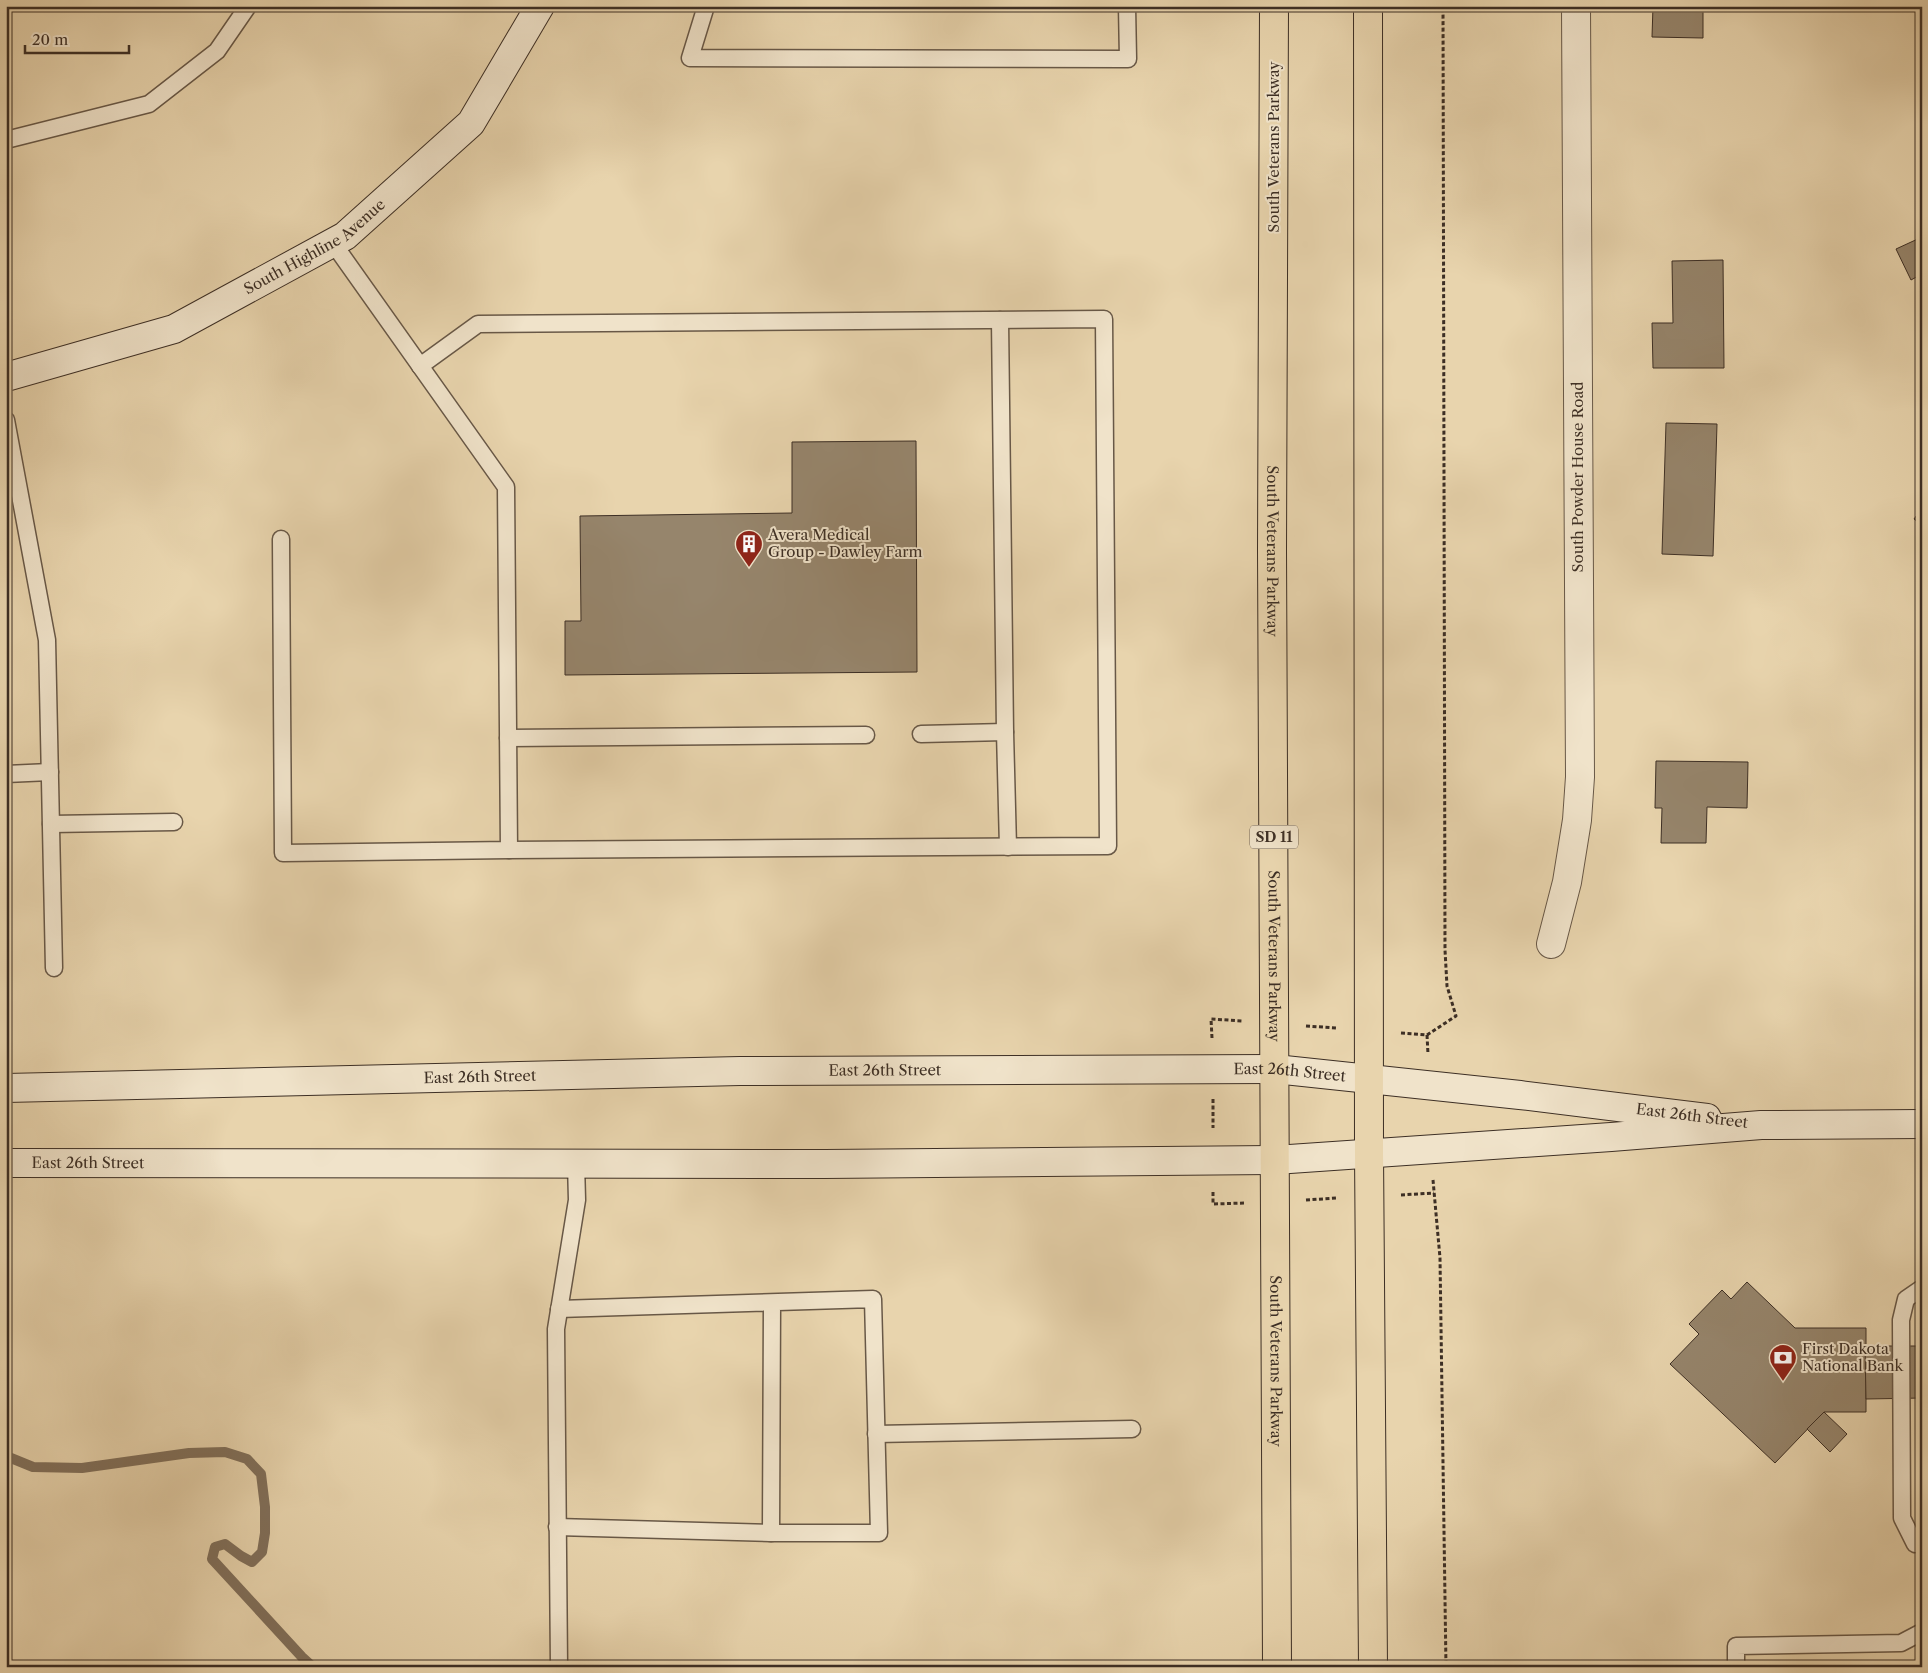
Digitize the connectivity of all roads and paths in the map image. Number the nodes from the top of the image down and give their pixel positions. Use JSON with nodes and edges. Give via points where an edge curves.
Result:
{"nodes":[{"id":1,"x":248,"y":6,"type":"edge"},
{"id":2,"x":540,"y":6,"type":"edge"},
{"id":3,"x":706,"y":6,"type":"edge"},
{"id":4,"x":1127,"y":6,"type":"edge"},
{"id":5,"x":1274,"y":6,"type":"edge"},
{"id":6,"x":1368,"y":6,"type":"edge"},
{"id":7,"x":1444,"y":6,"type":"edge"},
{"id":8,"x":1576,"y":6,"type":"edge"},
{"id":9,"x":6,"y":140,"type":"edge"},
{"id":10,"x":332,"y":243,"type":"junction"},
{"id":11,"x":1000,"y":320,"type":"junction"},
{"id":12,"x":420,"y":366,"type":"junction"},
{"id":13,"x":6,"y":377,"type":"edge"},
{"id":14,"x":6,"y":420,"type":"edge"},
{"id":15,"x":281,"y":539,"type":"dead end"},
{"id":16,"x":1006,"y":732,"type":"junction"},
{"id":17,"x":921,"y":734,"type":"dead end"},
{"id":18,"x":866,"y":735,"type":"dead end"},
{"id":19,"x":508,"y":738,"type":"junction"},
{"id":20,"x":50,"y":772,"type":"junction"},
{"id":21,"x":6,"y":774,"type":"edge"},
{"id":22,"x":174,"y":822,"type":"dead end"},
{"id":23,"x":51,"y":824,"type":"junction"},
{"id":24,"x":1008,"y":847,"type":"junction"},
{"id":25,"x":508,"y":850,"type":"junction"},
{"id":26,"x":1551,"y":944,"type":"dead end"},
{"id":27,"x":54,"y":968,"type":"dead end"},
{"id":28,"x":1274,"y":1024,"type":"junction"},
{"id":29,"x":1370,"y":1030,"type":"junction"},
{"id":30,"x":1213,"y":1069,"type":"junction"},
{"id":31,"x":1275,"y":1069,"type":"junction"},
{"id":32,"x":1370,"y":1080,"type":"junction"},
{"id":33,"x":6,"y":1088,"type":"edge"},
{"id":34,"x":1922,"y":1124,"type":"edge"},
{"id":35,"x":1760,"y":1125,"type":"junction"},
{"id":36,"x":1369,"y":1153,"type":"junction"},
{"id":37,"x":1213,"y":1160,"type":"junction"},
{"id":38,"x":1275,"y":1160,"type":"junction"},
{"id":39,"x":6,"y":1163,"type":"edge"},
{"id":40,"x":576,"y":1163,"type":"junction"},
{"id":41,"x":1370,"y":1196,"type":"junction"},
{"id":42,"x":1275,"y":1202,"type":"junction"},
{"id":43,"x":1922,"y":1288,"type":"edge"},
{"id":44,"x":772,"y":1303,"type":"junction"},
{"id":45,"x":559,"y":1309,"type":"junction"},
{"id":46,"x":1132,"y":1429,"type":"dead end"},
{"id":47,"x":876,"y":1434,"type":"junction"},
{"id":48,"x":556,"y":1528,"type":"junction"},
{"id":49,"x":771,"y":1533,"type":"junction"},
{"id":50,"x":1915,"y":1544,"type":"dead end"},
{"id":51,"x":1922,"y":1632,"type":"edge"},
{"id":52,"x":559,"y":1667,"type":"edge"},
{"id":53,"x":1277,"y":1667,"type":"edge"},
{"id":54,"x":1373,"y":1667,"type":"edge"},
{"id":55,"x":1446,"y":1667,"type":"edge"},
{"id":56,"x":1736,"y":1667,"type":"edge"}],
"edges":[{"from":1,"to":9,"type":"lane","via":[[217,51],[149,104]]},
{"from":2,"to":10,"type":"main road","name":"South Highline Avenue","via":[[472,123],[345,236]]},
{"from":3,"to":4,"type":"lane","via":[[690,58],[1128,59]]},
{"from":5,"to":28,"type":"highway","name":"South Veterans Parkway","number":"SD 11"},
{"from":6,"to":29,"type":"highway"},
{"from":7,"to":29,"type":"path","via":[[1445,950],[1447,986],[1456,1016],[1427,1035]]},
{"from":8,"to":26,"type":"main road","name":"South Powder House Road","via":[[1580,777],[1568,873]]},
{"from":10,"to":12,"type":"lane"},
{"from":10,"to":13,"type":"main road","name":"South Highline Avenue","via":[[174,329]]},
{"from":11,"to":12,"type":"lane","via":[[478,324]]},
{"from":11,"to":16,"type":"lane"},
{"from":11,"to":24,"type":"lane","via":[[1104,319],[1108,846]]},
{"from":12,"to":19,"type":"lane","via":[[506,487]]},
{"from":14,"to":20,"type":"lane","via":[[47,640]]},
{"from":15,"to":25,"type":"lane","via":[[283,853]]},
{"from":16,"to":17,"type":"lane"},
{"from":16,"to":24,"type":"lane"},
{"from":18,"to":19,"type":"lane"},
{"from":19,"to":25,"type":"lane"},
{"from":20,"to":21,"type":"lane"},
{"from":20,"to":23,"type":"lane"},
{"from":22,"to":23,"type":"lane"},
{"from":23,"to":27,"type":"lane"},
{"from":24,"to":25,"type":"lane"},
{"from":28,"to":29,"type":"path"},
{"from":28,"to":30,"type":"path","via":[[1211,1019]]},
{"from":28,"to":31,"type":"highway","name":"South Veterans Parkway","number":"SD 11"},
{"from":29,"to":32,"type":"highway"},
{"from":30,"to":31,"type":"main road","name":"East 26th Street"},
{"from":30,"to":33,"type":"main road","name":"East 26th Street","via":[[740,1071]]},
{"from":30,"to":37,"type":"path"},
{"from":31,"to":32,"type":"main road","name":"East 26th Street"},
{"from":31,"to":38,"type":"highway","name":"South Veterans Parkway","number":"SD 11"},
{"from":32,"to":35,"type":"main road","name":"East 26th Street","via":[[1520,1094]]},
{"from":32,"to":36,"type":"highway"},
{"from":34,"to":35,"type":"main road","name":"East 26th Street"},
{"from":35,"to":36,"type":"main road","name":"East 26th Street"},
{"from":36,"to":38,"type":"main road","name":"East 26th Street"},
{"from":36,"to":41,"type":"highway"},
{"from":37,"to":38,"type":"main road","name":"East 26th Street"},
{"from":37,"to":40,"type":"main road","name":"East 26th Street"},
{"from":37,"to":42,"type":"path","via":[[1214,1204]]},
{"from":38,"to":42,"type":"highway","name":"South Veterans Parkway","number":"SD 11"},
{"from":39,"to":40,"type":"main road","name":"East 26th Street"},
{"from":40,"to":45,"type":"lane","via":[[577,1200]]},
{"from":41,"to":42,"type":"path"},
{"from":41,"to":54,"type":"highway"},
{"from":41,"to":55,"type":"path","via":[[1434,1194],[1440,1268]]},
{"from":42,"to":53,"type":"highway","name":"South Veterans Parkway","number":"SD 11"},
{"from":43,"to":50,"type":"lane","via":[[1906,1299],[1901,1320],[1902,1518]]},
{"from":44,"to":45,"type":"lane"},
{"from":44,"to":47,"type":"lane","via":[[873,1299]]},
{"from":44,"to":49,"type":"lane"},
{"from":45,"to":48,"type":"lane","via":[[556,1329]]},
{"from":46,"to":47,"type":"lane"},
{"from":47,"to":49,"type":"lane","via":[[879,1533]]},
{"from":48,"to":49,"type":"lane"},
{"from":48,"to":52,"type":"lane"},
{"from":51,"to":56,"type":"lane","via":[[1901,1643],[1736,1646]]}]}
